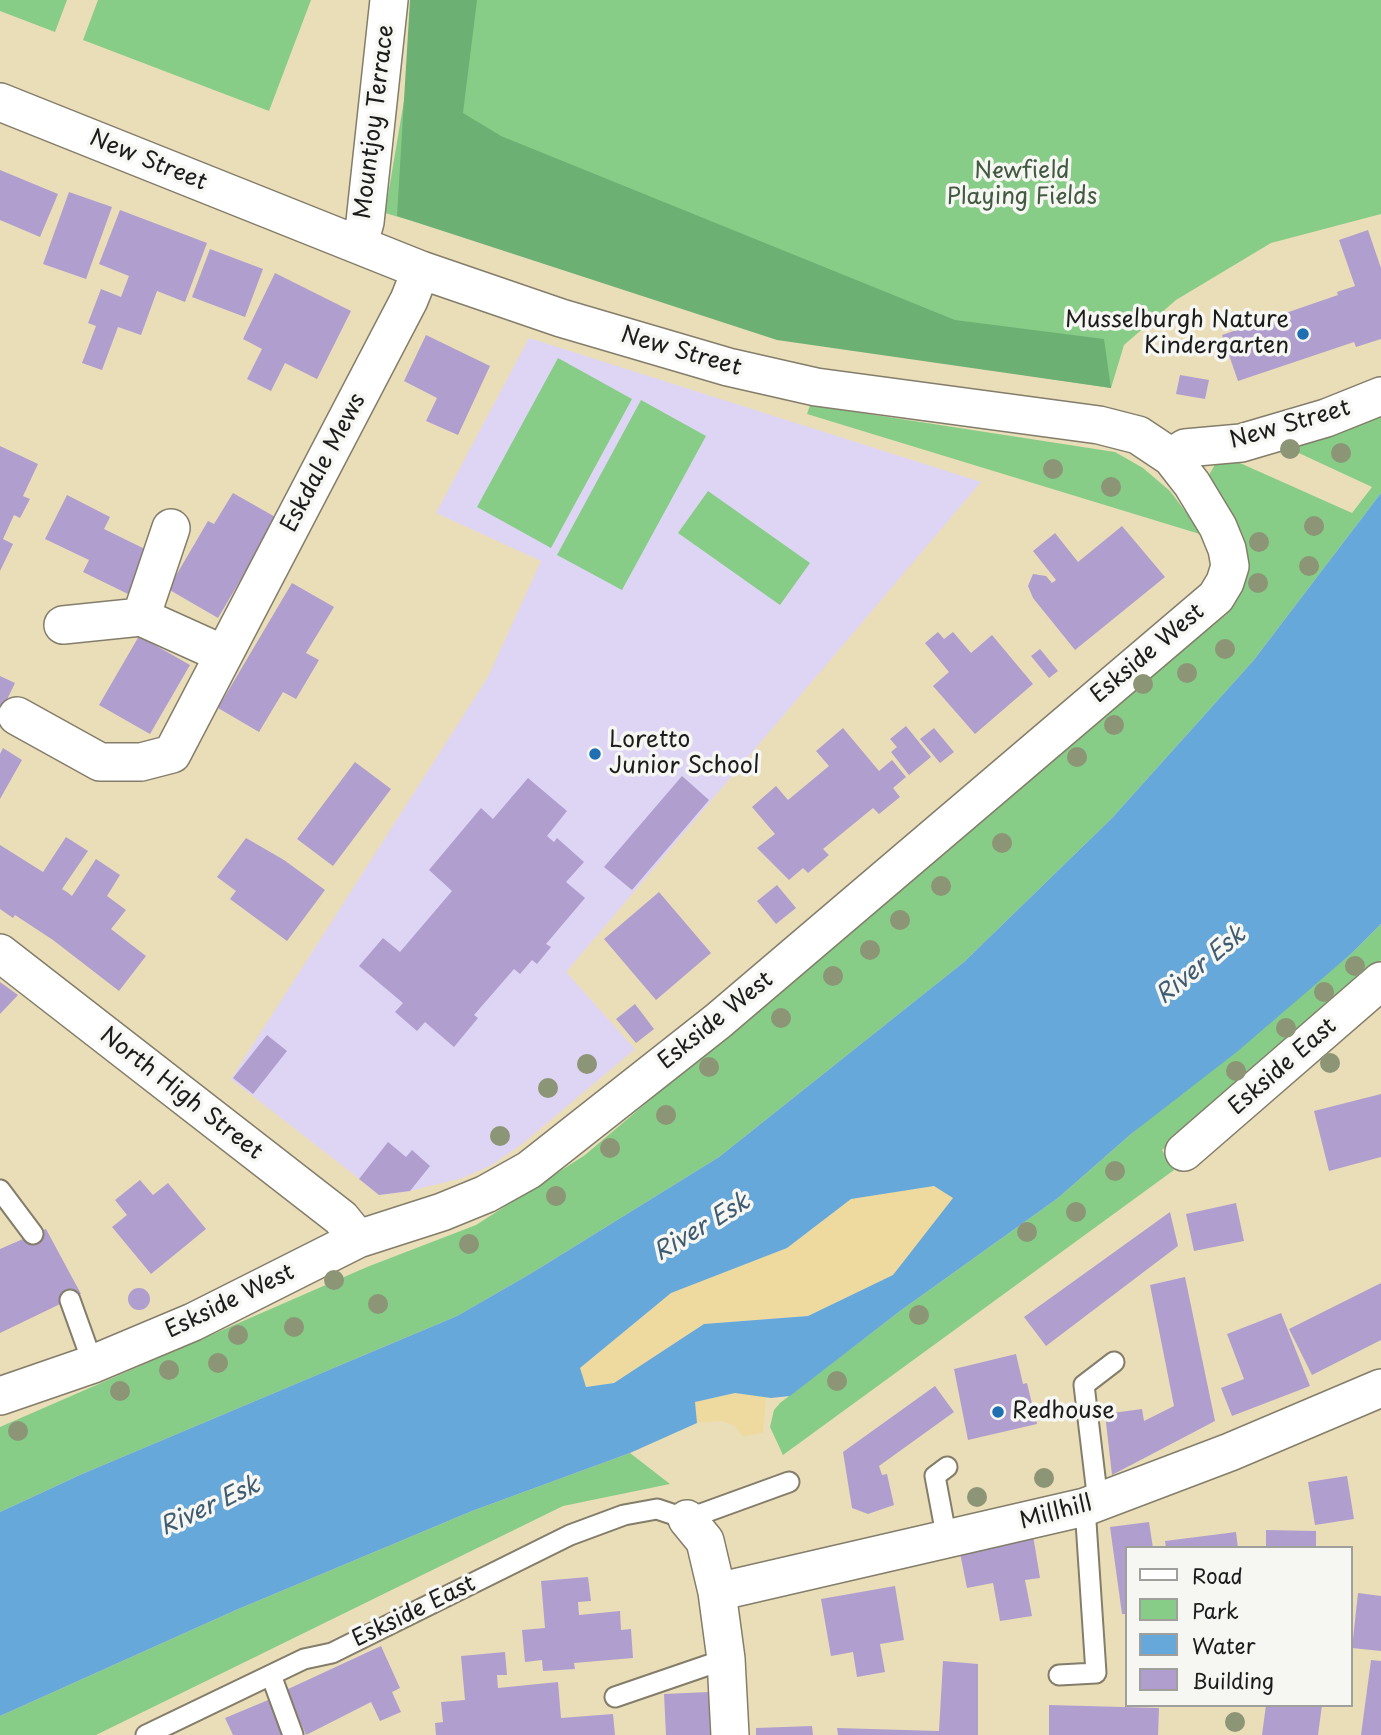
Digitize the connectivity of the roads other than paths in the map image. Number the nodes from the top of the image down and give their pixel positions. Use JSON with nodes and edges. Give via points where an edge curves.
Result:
{"nodes":[{"id":1,"x":389,"y":0,"type":"edge"},
{"id":2,"x":0,"y":102,"type":"edge"},
{"id":3,"x":359,"y":244,"type":"junction"},
{"id":4,"x":421,"y":270,"type":"junction"},
{"id":5,"x":1381,"y":396,"type":"edge"},
{"id":6,"x":1171,"y":457,"type":"junction"},
{"id":7,"x":171,"y":528,"type":"dead end"},
{"id":8,"x":141,"y":617,"type":"junction"},
{"id":9,"x":63,"y":625,"type":"dead end"},
{"id":10,"x":223,"y":654,"type":"junction"},
{"id":11,"x":9,"y":725,"type":"edge"},
{"id":12,"x":4,"y":963,"type":"edge"},
{"id":13,"x":1381,"y":981,"type":"edge"},
{"id":14,"x":1184,"y":1152,"type":"dead end"},
{"id":15,"x":0,"y":1190,"type":"edge"},
{"id":16,"x":33,"y":1234,"type":"dead end"},
{"id":17,"x":358,"y":1239,"type":"junction"},
{"id":18,"x":70,"y":1300,"type":"dead end"},
{"id":19,"x":1114,"y":1362,"type":"dead end"},
{"id":20,"x":93,"y":1364,"type":"junction"},
{"id":21,"x":1379,"y":1395,"type":"edge"},
{"id":22,"x":0,"y":1396,"type":"edge"},
{"id":23,"x":947,"y":1467,"type":"dead end"},
{"id":24,"x":789,"y":1482,"type":"dead end"},
{"id":25,"x":1091,"y":1505,"type":"junction"},
{"id":26,"x":687,"y":1518,"type":"junction"},
{"id":27,"x":947,"y":1540,"type":"junction"},
{"id":28,"x":717,"y":1592,"type":"junction"},
{"id":29,"x":726,"y":1660,"type":"junction"},
{"id":30,"x":271,"y":1675,"type":"junction"},
{"id":31,"x":1059,"y":1675,"type":"dead end"},
{"id":32,"x":615,"y":1697,"type":"dead end"},
{"id":33,"x":146,"y":1735,"type":"edge"},
{"id":34,"x":293,"y":1735,"type":"edge"},
{"id":35,"x":730,"y":1735,"type":"edge"}],
"edges":[{"from":1,"to":3,"type":"street","name":"Mountjoy Terrace"},
{"from":2,"to":3,"type":"street","name":"New Street"},
{"from":3,"to":4,"type":"street","name":"New Street"},
{"from":4,"to":6,"type":"street","name":"New Street","via":[[561,318],[728,367],[816,387],[1099,425],[1138,435]]},
{"from":4,"to":10,"type":"street","name":"Eskdale Mews"},
{"from":5,"to":6,"type":"street","name":"New Street","via":[[1241,443],[1185,448]]},
{"from":6,"to":17,"type":"street","name":"Eskside West","via":[[1218,527],[1227,549],[1230,566],[1216,597],[718,1021],[529,1170],[486,1194]]},
{"from":7,"to":8,"type":"street"},
{"from":8,"to":9,"type":"street"},
{"from":8,"to":10,"type":"street"},
{"from":10,"to":11,"type":"street","name":"Eskdale Mews","via":[[172,754],[141,762],[100,762]]},
{"from":12,"to":17,"type":"street","name":"North High Street","via":[[341,1218]]},
{"from":13,"to":14,"type":"street","name":"Eskside East"},
{"from":15,"to":16,"type":"lane"},
{"from":17,"to":20,"type":"street","name":"Eskside West","via":[[193,1322]]},
{"from":18,"to":20,"type":"lane"},
{"from":19,"to":25,"type":"lane","via":[[1084,1385]]},
{"from":20,"to":22,"type":"street","name":"Eskside West"},
{"from":21,"to":25,"type":"street","name":"Millhill"},
{"from":23,"to":27,"type":"lane","via":[[935,1476]]},
{"from":24,"to":26,"type":"lane"},
{"from":25,"to":27,"type":"street","name":"Millhill"},
{"from":25,"to":31,"type":"lane","via":[[1096,1673]]},
{"from":26,"to":28,"type":"street","via":[[705,1541]]},
{"from":26,"to":30,"type":"lane","name":"Eskside East","via":[[657,1509],[624,1515],[570,1535],[332,1653],[304,1659]]},
{"from":27,"to":28,"type":"street","name":"Millhill"},
{"from":28,"to":29,"type":"street"},
{"from":29,"to":32,"type":"lane"},
{"from":29,"to":35,"type":"street"},
{"from":30,"to":33,"type":"lane","name":"Eskside East"},
{"from":30,"to":34,"type":"lane"}]}
